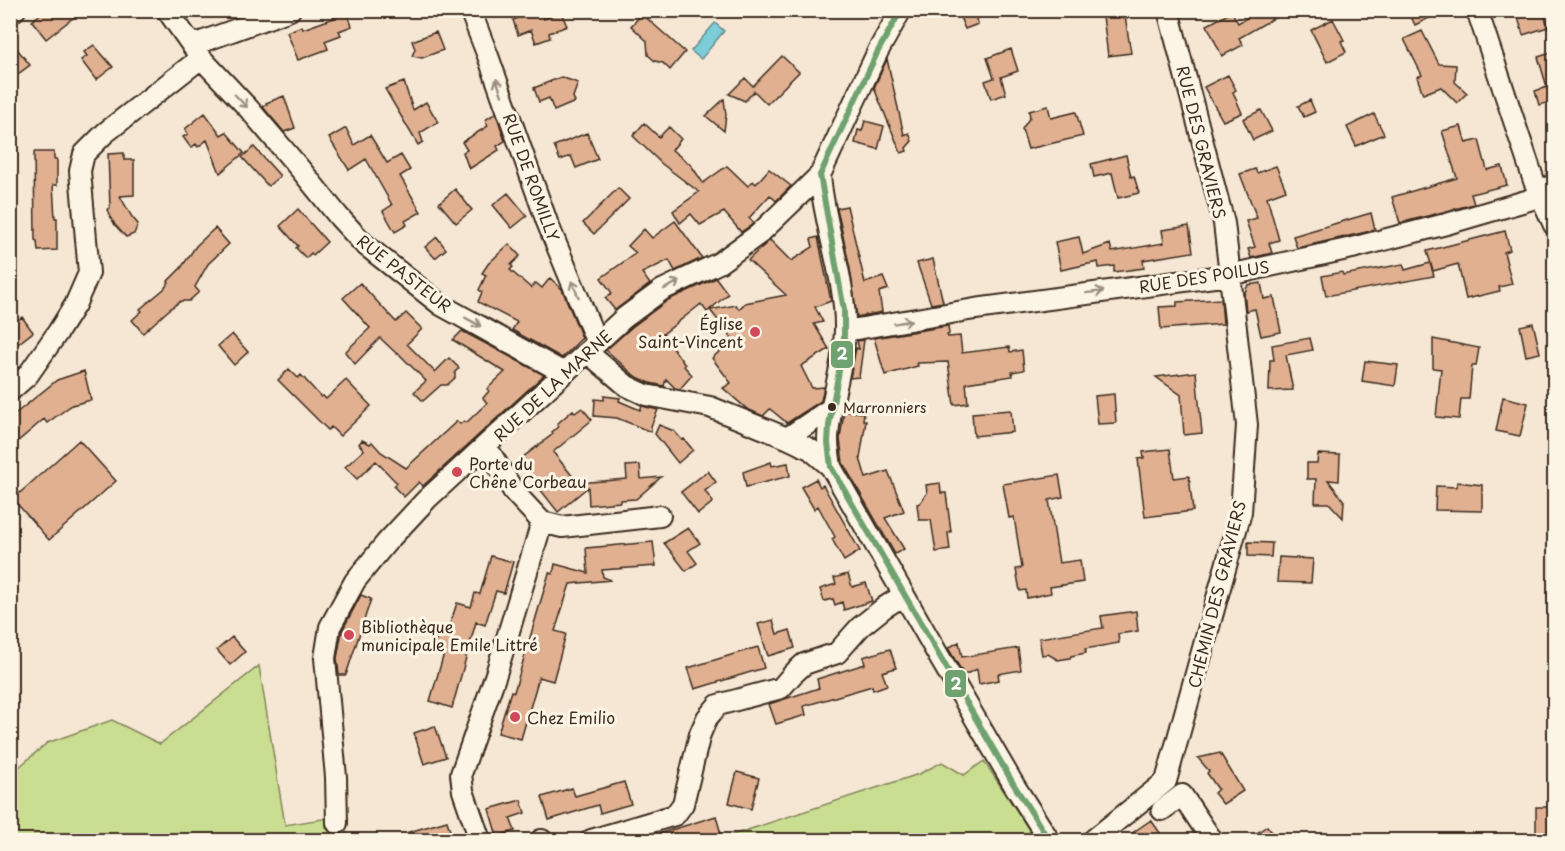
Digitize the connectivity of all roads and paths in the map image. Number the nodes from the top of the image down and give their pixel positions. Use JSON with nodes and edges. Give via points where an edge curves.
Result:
{"nodes":[{"id":1,"x":15,"y":10,"type":"edge"},
{"id":2,"x":167,"y":10,"type":"edge"},
{"id":3,"x":290,"y":10,"type":"edge"},
{"id":4,"x":470,"y":10,"type":"edge"},
{"id":5,"x":901,"y":10,"type":"edge"},
{"id":6,"x":1168,"y":10,"type":"edge"},
{"id":7,"x":1477,"y":10,"type":"edge"},
{"id":8,"x":10,"y":14,"type":"edge"},
{"id":9,"x":197,"y":52,"type":"junction"},
{"id":10,"x":820,"y":175,"type":"junction"},
{"id":11,"x":1547,"y":188,"type":"edge"},
{"id":12,"x":1554,"y":225,"type":"edge"},
{"id":13,"x":1229,"y":275,"type":"junction"},
{"id":14,"x":845,"y":331,"type":"junction"},
{"id":15,"x":592,"y":347,"type":"junction"},
{"id":16,"x":564,"y":373,"type":"junction"},
{"id":17,"x":10,"y":391,"type":"edge"},
{"id":18,"x":833,"y":407,"type":"junction"},
{"id":19,"x":787,"y":438,"type":"junction"},
{"id":20,"x":486,"y":446,"type":"junction"},
{"id":21,"x":831,"y":467,"type":"junction"},
{"id":22,"x":660,"y":516,"type":"dead end"},
{"id":23,"x":542,"y":522,"type":"junction"},
{"id":24,"x":904,"y":595,"type":"junction"},
{"id":25,"x":1162,"y":810,"type":"dead end"},
{"id":26,"x":337,"y":823,"type":"dead end"},
{"id":27,"x":480,"y":840,"type":"edge"},
{"id":28,"x":591,"y":840,"type":"edge"},
{"id":29,"x":1050,"y":840,"type":"edge"},
{"id":30,"x":1093,"y":840,"type":"edge"},
{"id":31,"x":1212,"y":840,"type":"edge"}],
"edges":[{"from":1,"to":8,"type":"street"},
{"from":2,"to":9,"type":"street","name":"RUE PASTEUR"},
{"from":3,"to":9,"type":"street"},
{"from":15,"to":4,"type":"street","name":"RUE DE ROMILLY","one_way":true},
{"from":5,"to":10,"type":"street","name":"RUE DE LA MARNE"},
{"from":6,"to":13,"type":"street","name":"RUE DES GRAVIERS","via":[[1224,223]]},
{"from":7,"to":11,"type":"street"},
{"from":9,"to":16,"type":"street","name":"RUE PASTEUR","one_way":true,"via":[[364,244],[441,305]]},
{"from":9,"to":17,"type":"street","via":[[84,154],[80,171],[89,273],[58,332],[28,375]]},
{"from":10,"to":14,"type":"street"},
{"from":15,"to":10,"type":"street","name":"RUE DE LA MARNE","one_way":true,"via":[[662,290],[719,263],[759,234]]},
{"from":11,"to":12,"type":"street"},
{"from":11,"to":13,"type":"street","name":"RUE DES POILUS","via":[[1529,200],[1450,223]]},
{"from":14,"to":13,"type":"street","name":"RUE DES POILUS","one_way":true,"via":[[975,309]]},
{"from":13,"to":30,"type":"street","name":"CHEMIN DES GRAVIERS","via":[[1247,425],[1241,512],[1166,781]]},
{"from":14,"to":18,"type":"street"},
{"from":15,"to":16,"type":"street","name":"RUE DE LA MARNE"},
{"from":15,"to":19,"type":"street","via":[[627,386],[646,395],[710,407]]},
{"from":16,"to":20,"type":"street","name":"RUE DE LA MARNE"},
{"from":18,"to":19,"type":"street"},
{"from":18,"to":21,"type":"street","via":[[828,439]]},
{"from":19,"to":21,"type":"street","via":[[810,449]]},
{"from":20,"to":23,"type":"street","via":[[514,492]]},
{"from":20,"to":26,"type":"street","name":"RUE DE LA MARNE","via":[[427,499],[386,543],[355,580],[330,627],[325,658]]},
{"from":21,"to":24,"type":"street"},
{"from":22,"to":23,"type":"street","via":[[562,527]]},
{"from":23,"to":27,"type":"street","via":[[461,774]]},
{"from":24,"to":28,"type":"street","via":[[860,627],[837,653],[804,664],[781,688],[718,705],[700,734],[682,804],[675,815]]},
{"from":24,"to":29,"type":"street"},
{"from":25,"to":31,"type":"street","via":[[1182,795]]}]}
